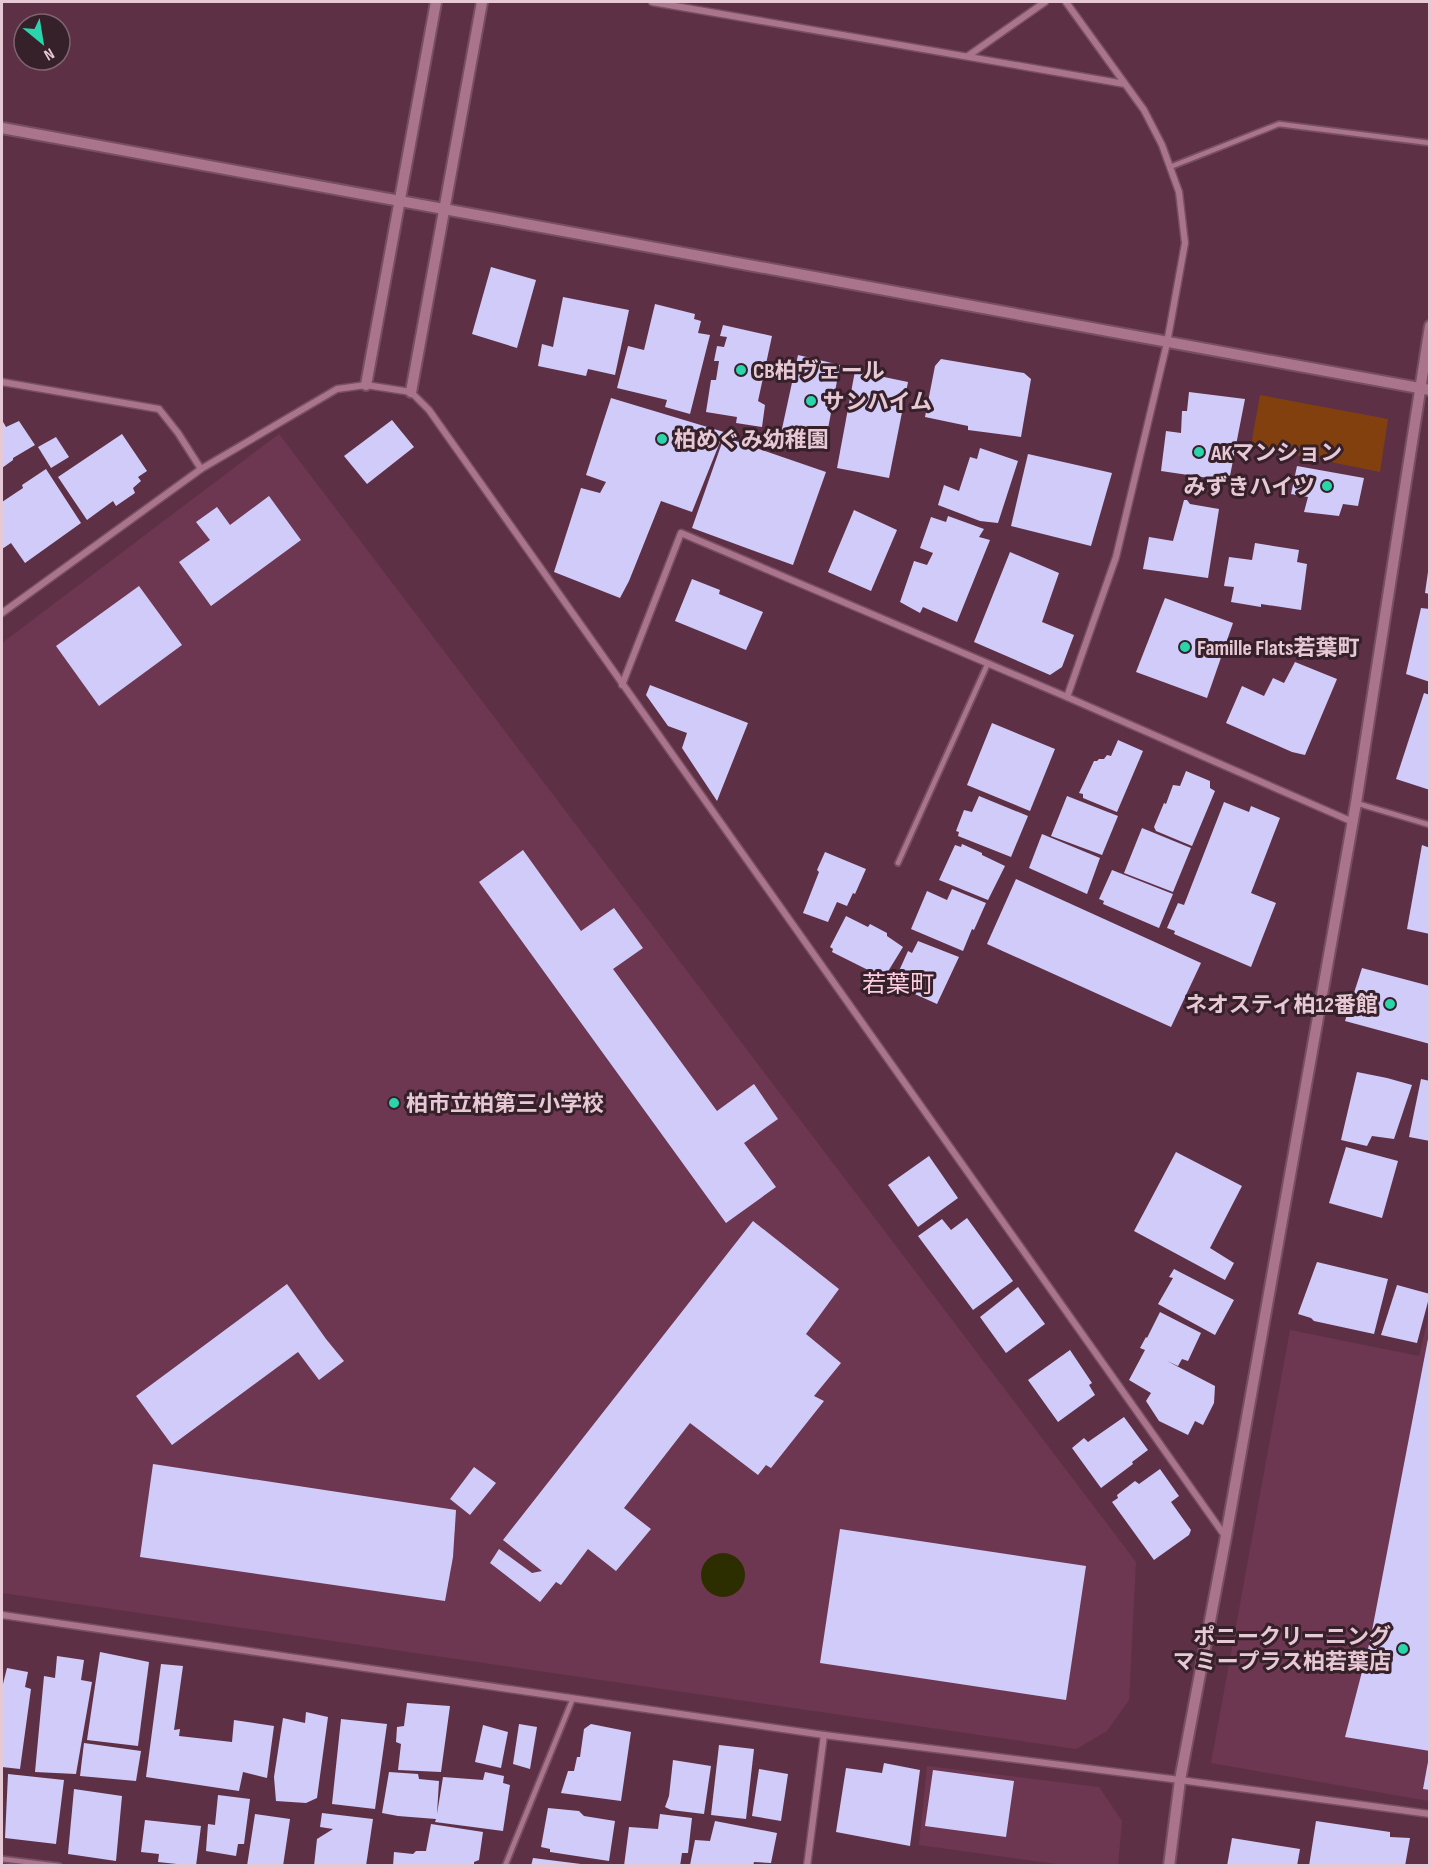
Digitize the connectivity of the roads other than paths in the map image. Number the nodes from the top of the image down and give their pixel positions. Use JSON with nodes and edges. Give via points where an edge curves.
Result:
{"nodes":[{"id":1,"x":436,"y":2,"type":"edge"},
{"id":2,"x":482,"y":2,"type":"edge"},
{"id":3,"x":652,"y":2,"type":"edge"},
{"id":4,"x":1045,"y":2,"type":"edge"},
{"id":5,"x":1066,"y":2,"type":"edge"},
{"id":6,"x":968,"y":56,"type":"junction"},
{"id":7,"x":1126,"y":84,"type":"junction"},
{"id":8,"x":2,"y":128,"type":"edge"},
{"id":9,"x":1430,"y":143,"type":"edge"},
{"id":10,"x":1170,"y":167,"type":"junction"},
{"id":11,"x":400,"y":201,"type":"junction"},
{"id":12,"x":444,"y":208,"type":"junction"},
{"id":13,"x":1430,"y":326,"type":"edge"},
{"id":14,"x":1167,"y":343,"type":"junction"},
{"id":15,"x":2,"y":382,"type":"edge"},
{"id":16,"x":366,"y":385,"type":"junction"},
{"id":17,"x":1425,"y":389,"type":"edge"},
{"id":18,"x":411,"y":392,"type":"junction"},
{"id":19,"x":201,"y":469,"type":"junction"},
{"id":20,"x":2,"y":613,"type":"edge"},
{"id":21,"x":988,"y":663,"type":"junction"},
{"id":22,"x":622,"y":686,"type":"junction"},
{"id":23,"x":1067,"y":697,"type":"junction"},
{"id":24,"x":1356,"y":803,"type":"junction"},
{"id":25,"x":1353,"y":822,"type":"junction"},
{"id":26,"x":1430,"y":825,"type":"edge"},
{"id":27,"x":898,"y":863,"type":"dead end"},
{"id":28,"x":1226,"y":1536,"type":"junction"},
{"id":29,"x":2,"y":1615,"type":"edge"},
{"id":30,"x":573,"y":1698,"type":"junction"},
{"id":31,"x":824,"y":1735,"type":"junction"},
{"id":32,"x":1180,"y":1780,"type":"junction"},
{"id":33,"x":1430,"y":1814,"type":"edge"},
{"id":34,"x":2,"y":1859,"type":"edge"},
{"id":35,"x":59,"y":1866,"type":"edge"},
{"id":36,"x":505,"y":1866,"type":"edge"},
{"id":37,"x":807,"y":1866,"type":"edge"},
{"id":38,"x":1169,"y":1866,"type":"edge"}],
"edges":[{"from":1,"to":11,"type":"street"},
{"from":2,"to":12,"type":"street"},
{"from":3,"to":6,"type":"street"},
{"from":4,"to":6,"type":"street"},
{"from":5,"to":7,"type":"street"},
{"from":6,"to":7,"type":"street"},
{"from":7,"to":10,"type":"street","via":[[1144,110]]},
{"from":8,"to":11,"type":"street"},
{"from":9,"to":10,"type":"lane","via":[[1279,124]]},
{"from":10,"to":14,"type":"street","via":[[1179,192],[1185,243]]},
{"from":11,"to":12,"type":"street"},
{"from":11,"to":16,"type":"street"},
{"from":12,"to":14,"type":"street"},
{"from":12,"to":18,"type":"street"},
{"from":13,"to":17,"type":"street"},
{"from":14,"to":17,"type":"street"},
{"from":14,"to":23,"type":"street","via":[[1116,557]]},
{"from":15,"to":19,"type":"street","via":[[159,409]]},
{"from":16,"to":18,"type":"street"},
{"from":16,"to":19,"type":"street","via":[[337,389]]},
{"from":17,"to":24,"type":"street"},
{"from":18,"to":22,"type":"street","via":[[429,410]]},
{"from":19,"to":20,"type":"street"},
{"from":21,"to":22,"type":"street","via":[[681,533]]},
{"from":21,"to":23,"type":"street"},
{"from":21,"to":27,"type":"lane"},
{"from":22,"to":28,"type":"street"},
{"from":23,"to":25,"type":"street"},
{"from":24,"to":25,"type":"street"},
{"from":24,"to":26,"type":"lane"},
{"from":25,"to":28,"type":"street"},
{"from":28,"to":32,"type":"street"},
{"from":29,"to":30,"type":"street"},
{"from":30,"to":31,"type":"street"},
{"from":30,"to":36,"type":"lane"},
{"from":31,"to":32,"type":"street"},
{"from":31,"to":37,"type":"street"},
{"from":32,"to":33,"type":"street"},
{"from":32,"to":38,"type":"street"},
{"from":34,"to":35,"type":"lane"}]}
